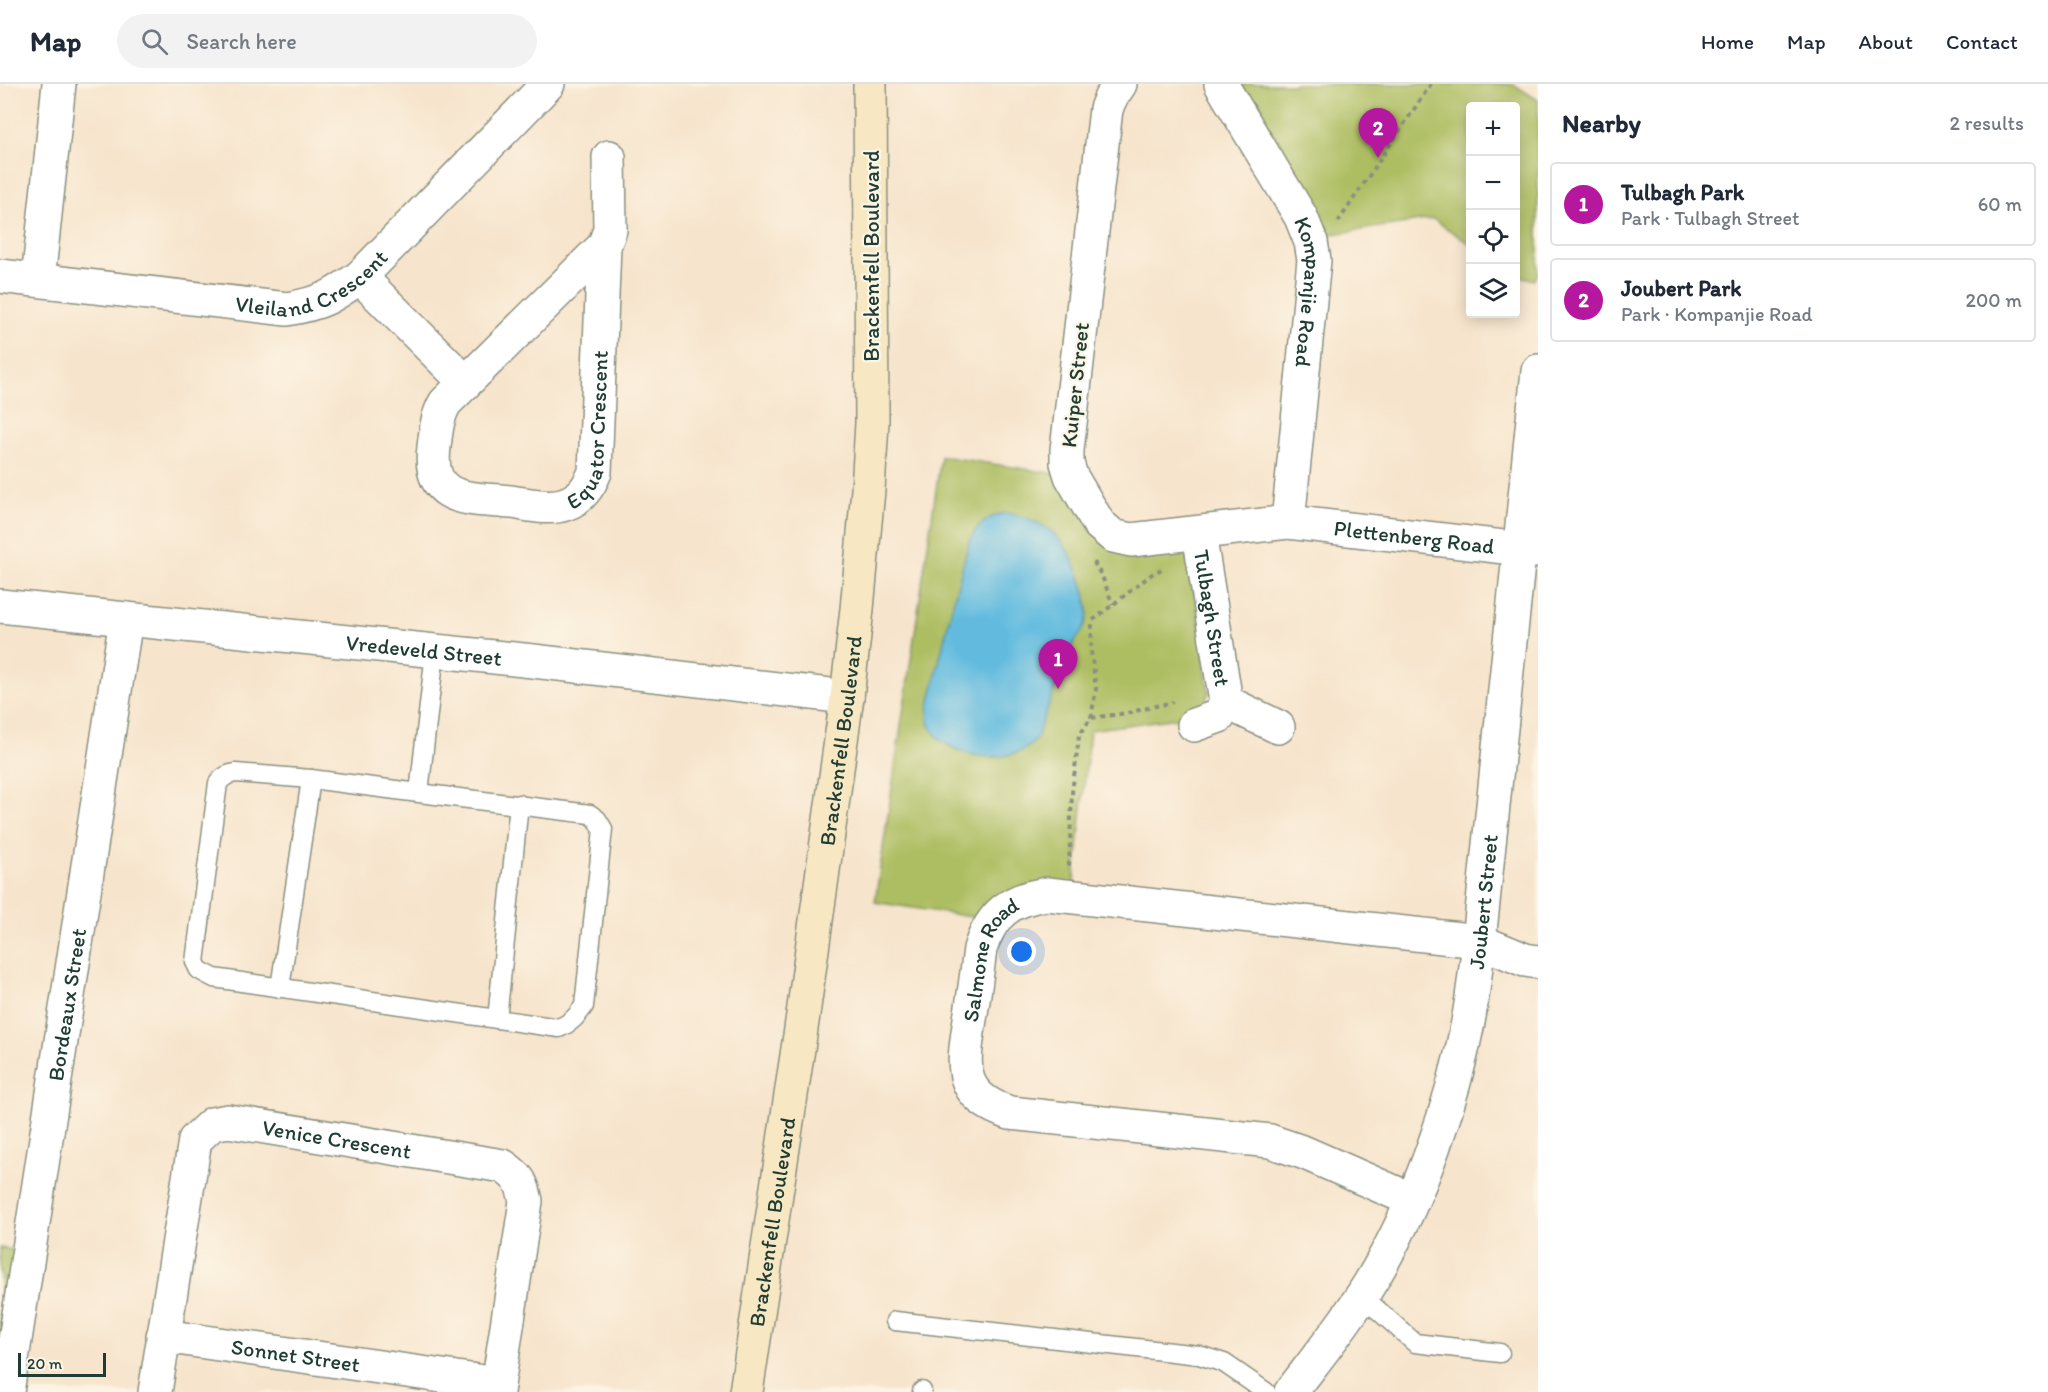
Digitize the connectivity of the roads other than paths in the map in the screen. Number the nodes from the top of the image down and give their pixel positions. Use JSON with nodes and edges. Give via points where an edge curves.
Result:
{"nodes":[{"id":1,"x":58,"y":84,"type":"edge"},
{"id":2,"x":548,"y":84,"type":"edge"},
{"id":3,"x":870,"y":84,"type":"edge"},
{"id":4,"x":1120,"y":84,"type":"edge"},
{"id":5,"x":1221,"y":84,"type":"edge"},
{"id":6,"x":609,"y":157,"type":"dead end"},
{"id":7,"x":604,"y":246,"type":"junction"},
{"id":8,"x":0,"y":276,"type":"edge"},
{"id":9,"x":360,"y":277,"type":"junction"},
{"id":10,"x":38,"y":280,"type":"junction"},
{"id":11,"x":1538,"y":371,"type":"edge"},
{"id":12,"x":465,"y":382,"type":"junction"},
{"id":13,"x":1288,"y":522,"type":"junction"},
{"id":14,"x":1201,"y":544,"type":"junction"},
{"id":15,"x":1528,"y":551,"type":"edge"},
{"id":16,"x":0,"y":606,"type":"edge"},
{"id":17,"x":126,"y":619,"type":"junction"},
{"id":18,"x":435,"y":652,"type":"junction"},
{"id":19,"x":1225,"y":694,"type":"junction"},
{"id":20,"x":847,"y":697,"type":"junction"},
{"id":21,"x":1194,"y":725,"type":"dead end"},
{"id":22,"x":1278,"y":727,"type":"dead end"},
{"id":23,"x":311,"y":779,"type":"junction"},
{"id":24,"x":419,"y":793,"type":"junction"},
{"id":25,"x":519,"y":804,"type":"junction"},
{"id":26,"x":1479,"y":941,"type":"junction"},
{"id":27,"x":1538,"y":962,"type":"edge"},
{"id":28,"x":280,"y":988,"type":"junction"},
{"id":29,"x":497,"y":1019,"type":"junction"},
{"id":30,"x":1412,"y":1200,"type":"junction"},
{"id":31,"x":1362,"y":1296,"type":"junction"},
{"id":32,"x":895,"y":1321,"type":"dead end"},
{"id":33,"x":163,"y":1336,"type":"junction"},
{"id":34,"x":1500,"y":1353,"type":"dead end"},
{"id":35,"x":498,"y":1388,"type":"edge"},
{"id":36,"x":7,"y":1392,"type":"edge"},
{"id":37,"x":155,"y":1392,"type":"edge"},
{"id":38,"x":746,"y":1392,"type":"edge"},
{"id":39,"x":1266,"y":1392,"type":"edge"},
{"id":40,"x":1291,"y":1392,"type":"edge"}],
"edges":[{"from":1,"to":10,"type":"street"},
{"from":2,"to":9,"type":"street","name":"Vleiland Crescent"},
{"from":3,"to":20,"type":"street","name":"Brackenfell Boulevard","via":[[872,423]]},
{"from":4,"to":14,"type":"street","name":"Kuiper Street","via":[[1107,109],[1067,463],[1098,524],[1113,536]]},
{"from":5,"to":13,"type":"street","name":"Kompanjie Road","via":[[1301,216],[1314,260]]},
{"from":6,"to":7,"type":"street","name":"Equator Crescent","via":[[610,230]]},
{"from":7,"to":12,"type":"street","name":"Equator Crescent"},
{"from":7,"to":12,"type":"street","name":"Equator Crescent","via":[[595,472],[582,494],[554,507],[447,492],[436,478],[432,462],[437,419],[445,403]]},
{"from":8,"to":10,"type":"street","name":"Vleiland Crescent"},
{"from":9,"to":10,"type":"street","name":"Vleiland Crescent","via":[[329,298],[287,309]]},
{"from":9,"to":12,"type":"street"},
{"from":11,"to":15,"type":"street","name":"Joubert Street"},
{"from":13,"to":14,"type":"street","name":"Kuiper Street"},
{"from":13,"to":15,"type":"street","name":"Plettenberg Road"},
{"from":14,"to":19,"type":"street","name":"Tulbagh Street"},
{"from":15,"to":26,"type":"street","name":"Joubert Street"},
{"from":16,"to":17,"type":"street","name":"Vredeveld Street"},
{"from":17,"to":18,"type":"street","name":"Vredeveld Street"},
{"from":17,"to":36,"type":"street","name":"Bordeaux Street"},
{"from":18,"to":20,"type":"street","name":"Vredeveld Street"},
{"from":18,"to":24,"type":"lane"},
{"from":19,"to":21,"type":"street","name":"Tulbagh Street","via":[[1220,716]]},
{"from":19,"to":22,"type":"street","name":"Tulbagh Street"},
{"from":20,"to":38,"type":"street","name":"Brackenfell Boulevard"},
{"from":23,"to":24,"type":"lane"},
{"from":23,"to":28,"type":"lane"},
{"from":23,"to":28,"type":"lane","via":[[229,773],[218,783],[195,962],[199,970],[214,978]]},
{"from":24,"to":25,"type":"lane"},
{"from":25,"to":29,"type":"lane"},
{"from":25,"to":29,"type":"lane","via":[[590,814],[601,824],[602,841],[584,1006],[569,1024],[560,1028]]},
{"from":26,"to":27,"type":"street","name":"Salmone Road"},
{"from":26,"to":30,"type":"street","name":"Joubert Street","via":[[1461,1052],[1447,1106]]},
{"from":26,"to":30,"type":"street","name":"Salmone Road","via":[[1047,894],[1031,896],[1003,910],[993,921],[980,950],[964,1060],[969,1082],[996,1109],[1270,1141]]},
{"from":28,"to":29,"type":"lane"},
{"from":30,"to":31,"type":"street","name":"Joubert Street"},
{"from":31,"to":34,"type":"lane","via":[[1415,1343]]},
{"from":31,"to":40,"type":"street","name":"Joubert Street"},
{"from":32,"to":39,"type":"lane","via":[[1199,1355],[1224,1363]]},
{"from":33,"to":35,"type":"street","name":"Sonnet Street"},
{"from":33,"to":35,"type":"street","name":"Venice Crescent","via":[[195,1140],[212,1124],[228,1121],[503,1166],[517,1176],[526,1201]]},
{"from":33,"to":37,"type":"street","name":"Venice Crescent"}]}
